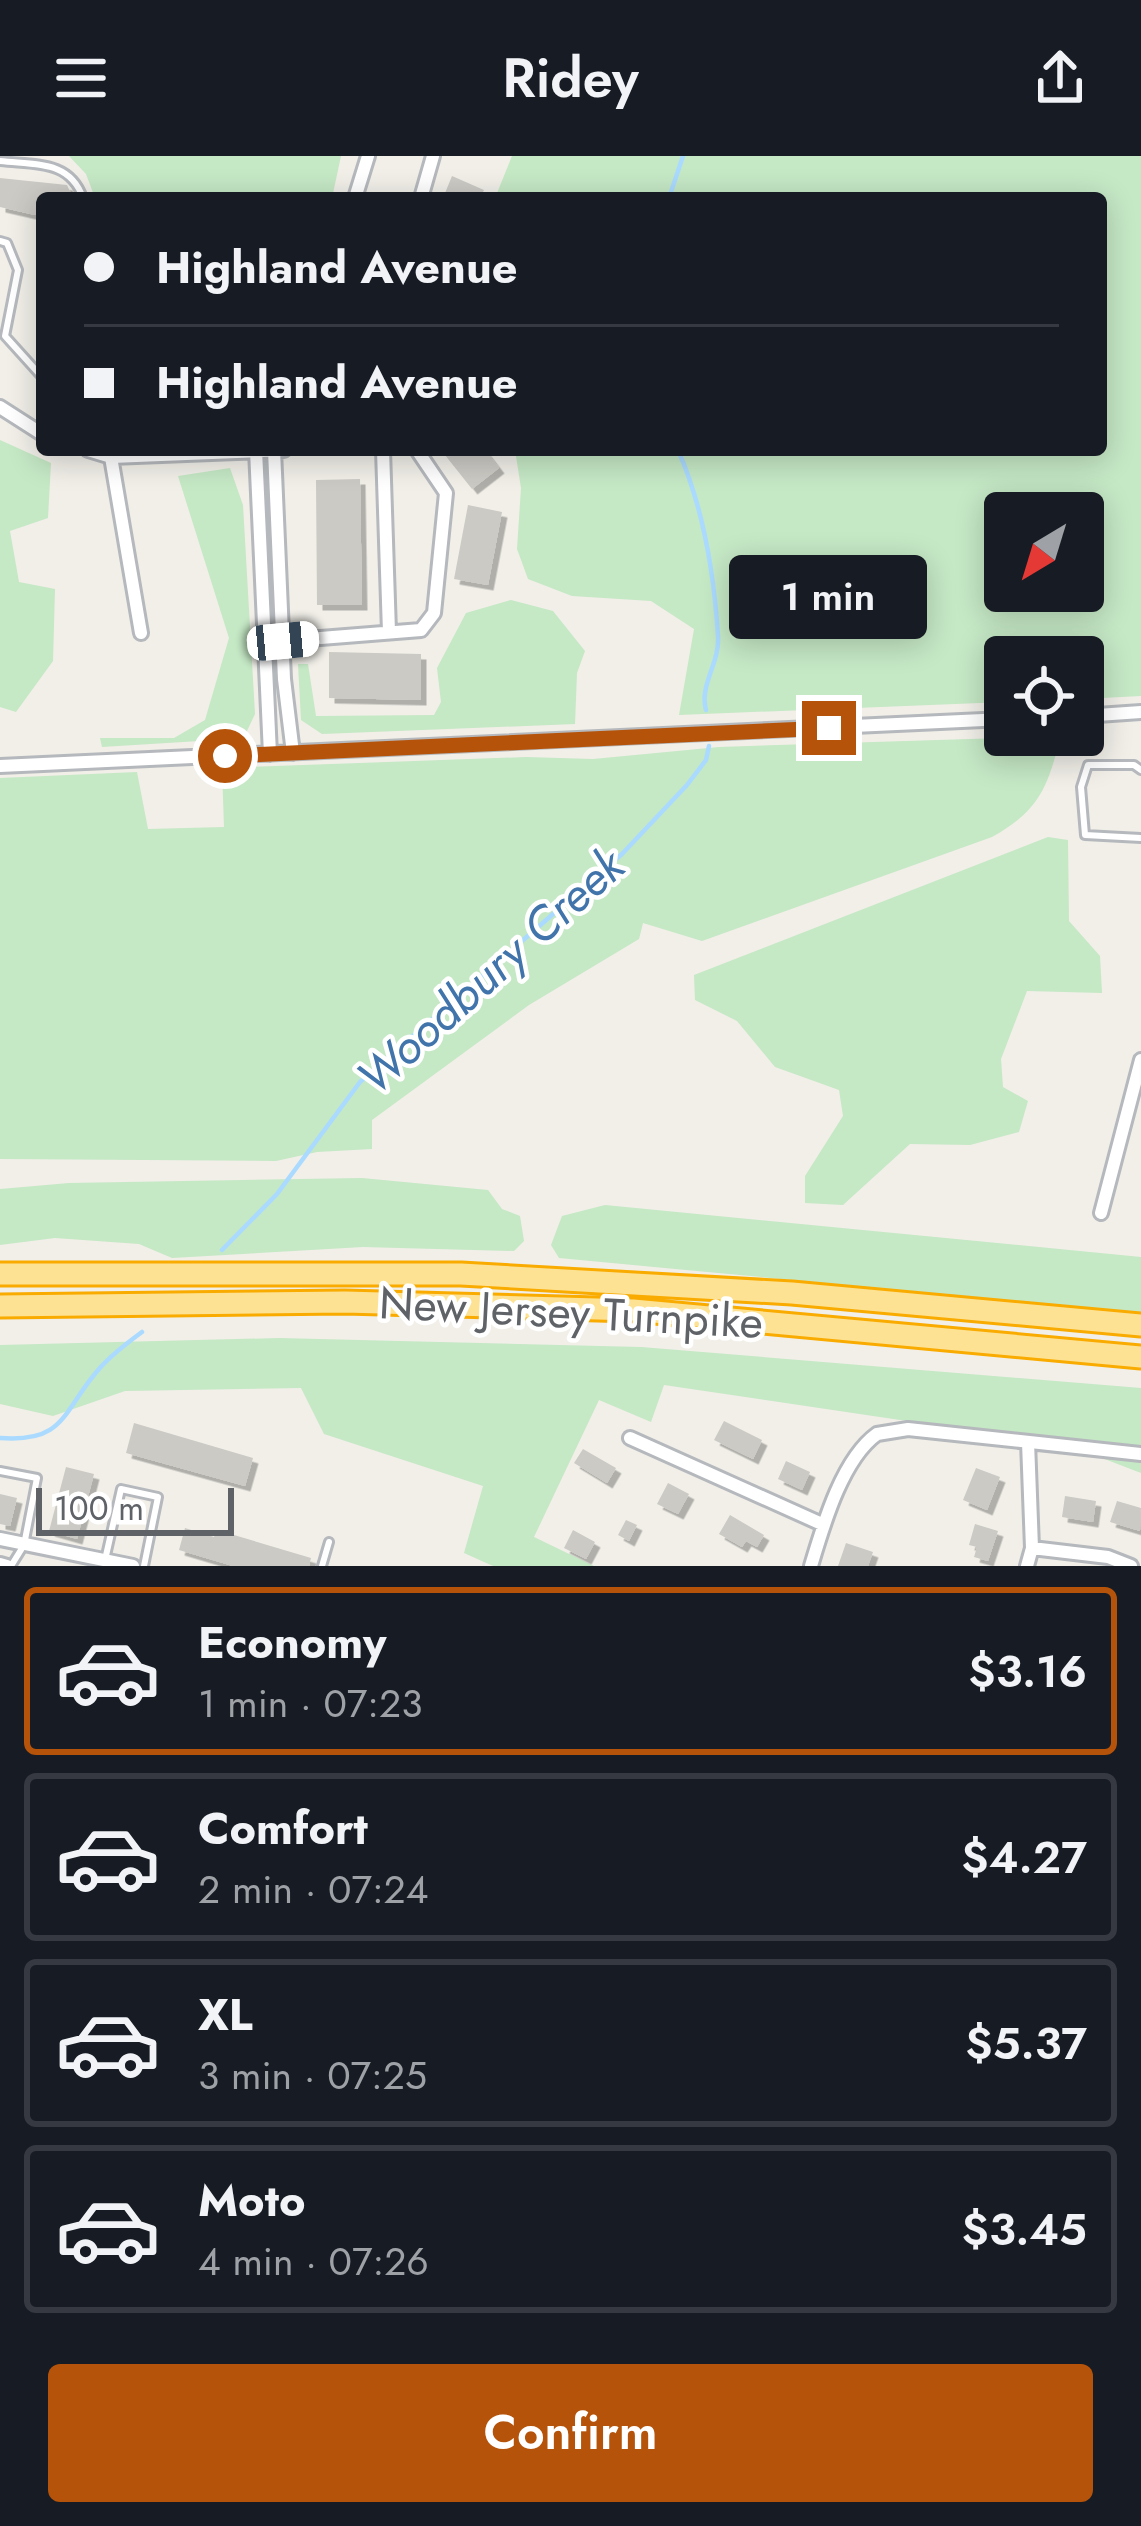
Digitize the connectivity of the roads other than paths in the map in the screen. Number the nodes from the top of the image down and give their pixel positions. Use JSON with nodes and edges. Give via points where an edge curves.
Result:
{"nodes":[{"id":1,"x":368,"y":156,"type":"edge"},
{"id":2,"x":433,"y":156,"type":"edge"},
{"id":3,"x":0,"y":161,"type":"edge"},
{"id":4,"x":81,"y":192,"type":"edge"},
{"id":5,"x":358,"y":192,"type":"edge"},
{"id":6,"x":423,"y":192,"type":"edge"},
{"id":7,"x":0,"y":241,"type":"edge"},
{"id":8,"x":36,"y":370,"type":"edge"},
{"id":9,"x":0,"y":407,"type":"edge"},
{"id":10,"x":36,"y":430,"type":"edge"},
{"id":11,"x":108,"y":456,"type":"edge"},
{"id":12,"x":132,"y":456,"type":"edge"},
{"id":13,"x":256,"y":456,"type":"edge"},
{"id":14,"x":274,"y":456,"type":"edge"},
{"id":15,"x":383,"y":456,"type":"edge"},
{"id":16,"x":421,"y":456,"type":"edge"},
{"id":17,"x":111,"y":457,"type":"junction"},
{"id":18,"x":389,"y":632,"type":"junction"},
{"id":19,"x":141,"y":633,"type":"dead end"},
{"id":20,"x":283,"y":641,"type":"junction"},
{"id":21,"x":1141,"y":712,"type":"edge"},
{"id":22,"x":1104,"y":715,"type":"edge"},
{"id":23,"x":984,"y":720,"type":"edge"},
{"id":24,"x":293,"y":753,"type":"junction"},
{"id":25,"x":270,"y":754,"type":"junction"},
{"id":26,"x":0,"y":766,"type":"edge"},
{"id":27,"x":1141,"y":770,"type":"edge"},
{"id":28,"x":1141,"y":838,"type":"edge"},
{"id":29,"x":1141,"y":1060,"type":"edge"},
{"id":30,"x":1101,"y":1213,"type":"dead end"},
{"id":31,"x":0,"y":1274,"type":"edge"},
{"id":32,"x":0,"y":1306,"type":"edge"},
{"id":33,"x":1141,"y":1325,"type":"edge"},
{"id":34,"x":1141,"y":1357,"type":"edge"},
{"id":35,"x":629,"y":1438,"type":"dead end"},
{"id":36,"x":1028,"y":1442,"type":"junction"},
{"id":37,"x":1141,"y":1454,"type":"edge"},
{"id":38,"x":0,"y":1471,"type":"edge"},
{"id":39,"x":824,"y":1525,"type":"junction"},
{"id":40,"x":0,"y":1539,"type":"edge"},
{"id":41,"x":328,"y":1541,"type":"dead end"},
{"id":42,"x":24,"y":1545,"type":"junction"},
{"id":43,"x":1032,"y":1548,"type":"junction"},
{"id":44,"x":104,"y":1561,"type":"junction"},
{"id":45,"x":6,"y":1565,"type":"edge"},
{"id":46,"x":133,"y":1566,"type":"edge"},
{"id":47,"x":144,"y":1566,"type":"edge"},
{"id":48,"x":322,"y":1566,"type":"edge"},
{"id":49,"x":812,"y":1566,"type":"edge"},
{"id":50,"x":1027,"y":1566,"type":"edge"},
{"id":51,"x":1131,"y":1566,"type":"edge"}],
"edges":[{"from":1,"to":5,"type":"street"},
{"from":2,"to":6,"type":"street"},
{"from":3,"to":4,"type":"lane","via":[[66,170]]},
{"from":7,"to":8,"type":"lane","via":[[17,270],[5,336]]},
{"from":9,"to":10,"type":"street"},
{"from":11,"to":17,"type":"street"},
{"from":12,"to":17,"type":"street"},
{"from":13,"to":25,"type":"street"},
{"from":14,"to":20,"type":"street"},
{"from":15,"to":18,"type":"street"},
{"from":16,"to":18,"type":"street","via":[[446,493],[434,613],[421,630]]},
{"from":17,"to":19,"type":"street"},
{"from":18,"to":20,"type":"street"},
{"from":20,"to":24,"type":"street"},
{"from":21,"to":22,"type":"street"},
{"from":23,"to":24,"type":"street"},
{"from":24,"to":25,"type":"street"},
{"from":25,"to":26,"type":"street"},
{"from":27,"to":28,"type":"lane","via":[[1088,766],[1081,788],[1084,836]]},
{"from":29,"to":30,"type":"street"},
{"from":31,"to":33,"type":"highway","name":"New Jersey Turnpike","via":[[461,1274]]},
{"from":32,"to":34,"type":"highway","name":"New Jersey Turnpike","via":[[345,1302],[633,1310]]},
{"from":35,"to":39,"type":"street"},
{"from":36,"to":37,"type":"street"},
{"from":36,"to":39,"type":"street","via":[[908,1429],[877,1434]]},
{"from":36,"to":43,"type":"street"},
{"from":38,"to":42,"type":"lane","via":[[37,1478]]},
{"from":39,"to":49,"type":"street"},
{"from":40,"to":42,"type":"street"},
{"from":41,"to":48,"type":"lane"},
{"from":42,"to":44,"type":"street"},
{"from":42,"to":45,"type":"lane"},
{"from":43,"to":50,"type":"street"},
{"from":43,"to":51,"type":"street"},
{"from":44,"to":46,"type":"street"},
{"from":44,"to":47,"type":"lane","via":[[121,1489],[158,1497]]}]}
